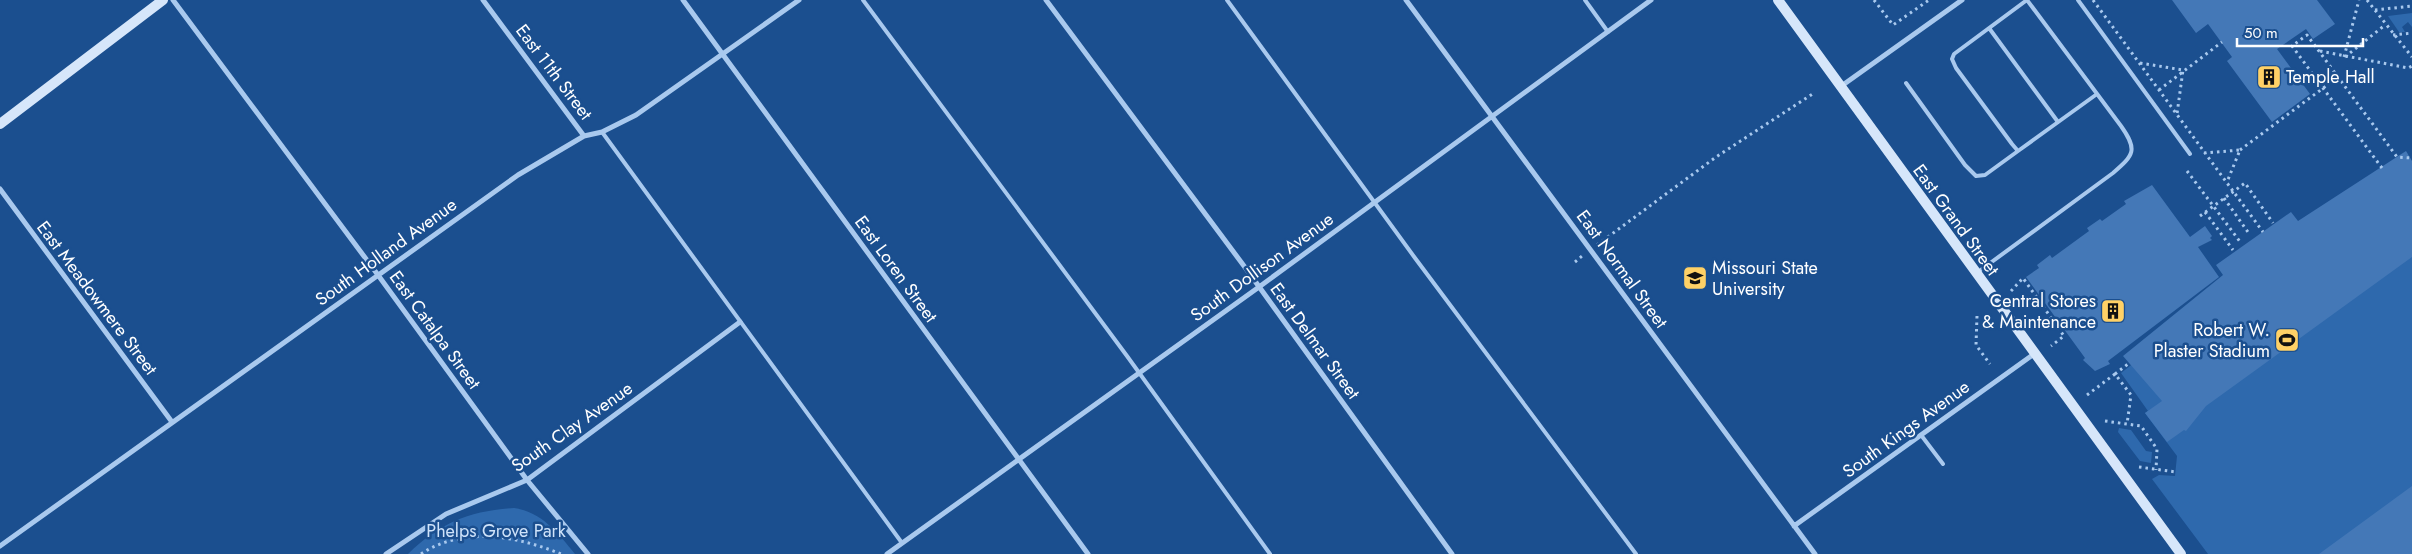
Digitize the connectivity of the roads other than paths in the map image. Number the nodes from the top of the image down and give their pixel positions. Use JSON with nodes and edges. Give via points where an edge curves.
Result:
{"nodes":[{"id":1,"x":163,"y":0,"type":"edge"},
{"id":2,"x":173,"y":0,"type":"edge"},
{"id":3,"x":483,"y":0,"type":"edge"},
{"id":4,"x":683,"y":0,"type":"edge"},
{"id":5,"x":799,"y":0,"type":"edge"},
{"id":6,"x":863,"y":0,"type":"edge"},
{"id":7,"x":1046,"y":0,"type":"edge"},
{"id":8,"x":1227,"y":0,"type":"edge"},
{"id":9,"x":1406,"y":0,"type":"edge"},
{"id":10,"x":1585,"y":0,"type":"edge"},
{"id":11,"x":1651,"y":0,"type":"edge"},
{"id":12,"x":1778,"y":0,"type":"edge"},
{"id":13,"x":1962,"y":0,"type":"edge"},
{"id":14,"x":2027,"y":0,"type":"edge"},
{"id":15,"x":2078,"y":0,"type":"edge"},
{"id":16,"x":1989,"y":28,"type":"junction"},
{"id":17,"x":1608,"y":32,"type":"junction"},
{"id":18,"x":723,"y":54,"type":"junction"},
{"id":19,"x":1906,"y":83,"type":"dead end"},
{"id":20,"x":1840,"y":87,"type":"junction"},
{"id":21,"x":2097,"y":94,"type":"junction"},
{"id":22,"x":1492,"y":117,"type":"junction"},
{"id":23,"x":2058,"y":122,"type":"junction"},
{"id":24,"x":0,"y":124,"type":"edge"},
{"id":25,"x":602,"y":132,"type":"junction"},
{"id":26,"x":584,"y":136,"type":"junction"},
{"id":27,"x":2018,"y":151,"type":"junction"},
{"id":28,"x":2190,"y":154,"type":"dead end"},
{"id":29,"x":0,"y":190,"type":"edge"},
{"id":30,"x":1375,"y":202,"type":"junction"},
{"id":31,"x":1976,"y":274,"type":"junction"},
{"id":32,"x":378,"y":275,"type":"junction"},
{"id":33,"x":1259,"y":287,"type":"junction"},
{"id":34,"x":740,"y":322,"type":"junction"},
{"id":35,"x":2034,"y":354,"type":"junction"},
{"id":36,"x":1139,"y":372,"type":"junction"},
{"id":37,"x":172,"y":422,"type":"junction"},
{"id":38,"x":1921,"y":435,"type":"junction"},
{"id":39,"x":1017,"y":459,"type":"junction"},
{"id":40,"x":1943,"y":464,"type":"dead end"},
{"id":41,"x":527,"y":480,"type":"junction"},
{"id":42,"x":1794,"y":526,"type":"junction"},
{"id":43,"x":902,"y":543,"type":"junction"},
{"id":44,"x":0,"y":546,"type":"edge"},
{"id":45,"x":386,"y":554,"type":"edge"},
{"id":46,"x":588,"y":554,"type":"edge"},
{"id":47,"x":887,"y":554,"type":"edge"},
{"id":48,"x":1088,"y":554,"type":"edge"},
{"id":49,"x":1270,"y":554,"type":"edge"},
{"id":50,"x":1452,"y":554,"type":"edge"},
{"id":51,"x":1636,"y":554,"type":"edge"},
{"id":52,"x":1815,"y":554,"type":"edge"},
{"id":53,"x":2181,"y":554,"type":"edge"}],
"edges":[{"from":1,"to":24,"type":"main road"},
{"from":2,"to":32,"type":"street","name":"East Catalpa Street"},
{"from":3,"to":26,"type":"street","name":"East 11th Street"},
{"from":4,"to":18,"type":"street","name":"East Loren Street"},
{"from":5,"to":18,"type":"street","name":"South Holland Avenue"},
{"from":6,"to":36,"type":"lane"},
{"from":7,"to":33,"type":"street","name":"East Delmar Street"},
{"from":8,"to":30,"type":"lane"},
{"from":9,"to":22,"type":"street","name":"East Normal Street"},
{"from":10,"to":17,"type":"lane"},
{"from":11,"to":17,"type":"street","name":"South Dollison Avenue"},
{"from":12,"to":20,"type":"main road","name":"East Grand Street"},
{"from":13,"to":20,"type":"street"},
{"from":14,"to":16,"type":"lane"},
{"from":14,"to":21,"type":"lane"},
{"from":15,"to":28,"type":"lane"},
{"from":16,"to":23,"type":"lane"},
{"from":16,"to":27,"type":"lane","via":[[1954,54],[1952,59]]},
{"from":17,"to":22,"type":"street","name":"South Dollison Avenue"},
{"from":18,"to":25,"type":"street","name":"South Holland Avenue","via":[[636,116]]},
{"from":18,"to":39,"type":"street","name":"East Loren Street"},
{"from":19,"to":27,"type":"lane","via":[[1976,176],[1985,174]]},
{"from":20,"to":31,"type":"main road","name":"East Grand Street"},
{"from":21,"to":23,"type":"lane"},
{"from":21,"to":31,"type":"lane","via":[[2130,139],[2129,159]]},
{"from":22,"to":30,"type":"street","name":"South Dollison Avenue"},
{"from":22,"to":42,"type":"street","name":"East Normal Street"},
{"from":23,"to":27,"type":"lane"},
{"from":25,"to":26,"type":"street","name":"South Holland Avenue"},
{"from":25,"to":34,"type":"lane"},
{"from":26,"to":32,"type":"street","name":"South Holland Avenue","via":[[518,175]]},
{"from":29,"to":37,"type":"street","name":"East Meadowmere Street"},
{"from":30,"to":33,"type":"street","name":"South Dollison Avenue"},
{"from":30,"to":51,"type":"lane"},
{"from":31,"to":35,"type":"main road","name":"East Grand Street"},
{"from":32,"to":37,"type":"street","name":"South Holland Avenue"},
{"from":32,"to":41,"type":"street","name":"East Catalpa Street"},
{"from":33,"to":36,"type":"street","name":"South Dollison Avenue"},
{"from":33,"to":50,"type":"street","name":"East Delmar Street"},
{"from":34,"to":41,"type":"street","name":"South Clay Avenue"},
{"from":34,"to":43,"type":"lane"},
{"from":35,"to":38,"type":"street","name":"South Kings Avenue"},
{"from":35,"to":53,"type":"main road","name":"East Grand Street"},
{"from":36,"to":39,"type":"street","name":"South Dollison Avenue"},
{"from":36,"to":49,"type":"lane"},
{"from":37,"to":44,"type":"street","name":"South Holland Avenue"},
{"from":38,"to":40,"type":"lane"},
{"from":38,"to":42,"type":"street","name":"South Kings Avenue"},
{"from":39,"to":43,"type":"street","name":"South Dollison Avenue"},
{"from":39,"to":48,"type":"street","name":"East Loren Street"},
{"from":41,"to":45,"type":"street","name":"South Clay Avenue","via":[[446,514]]},
{"from":41,"to":46,"type":"street","name":"East Catalpa Street"},
{"from":42,"to":52,"type":"street","name":"East Normal Street"},
{"from":43,"to":47,"type":"street","name":"South Dollison Avenue"}]}
